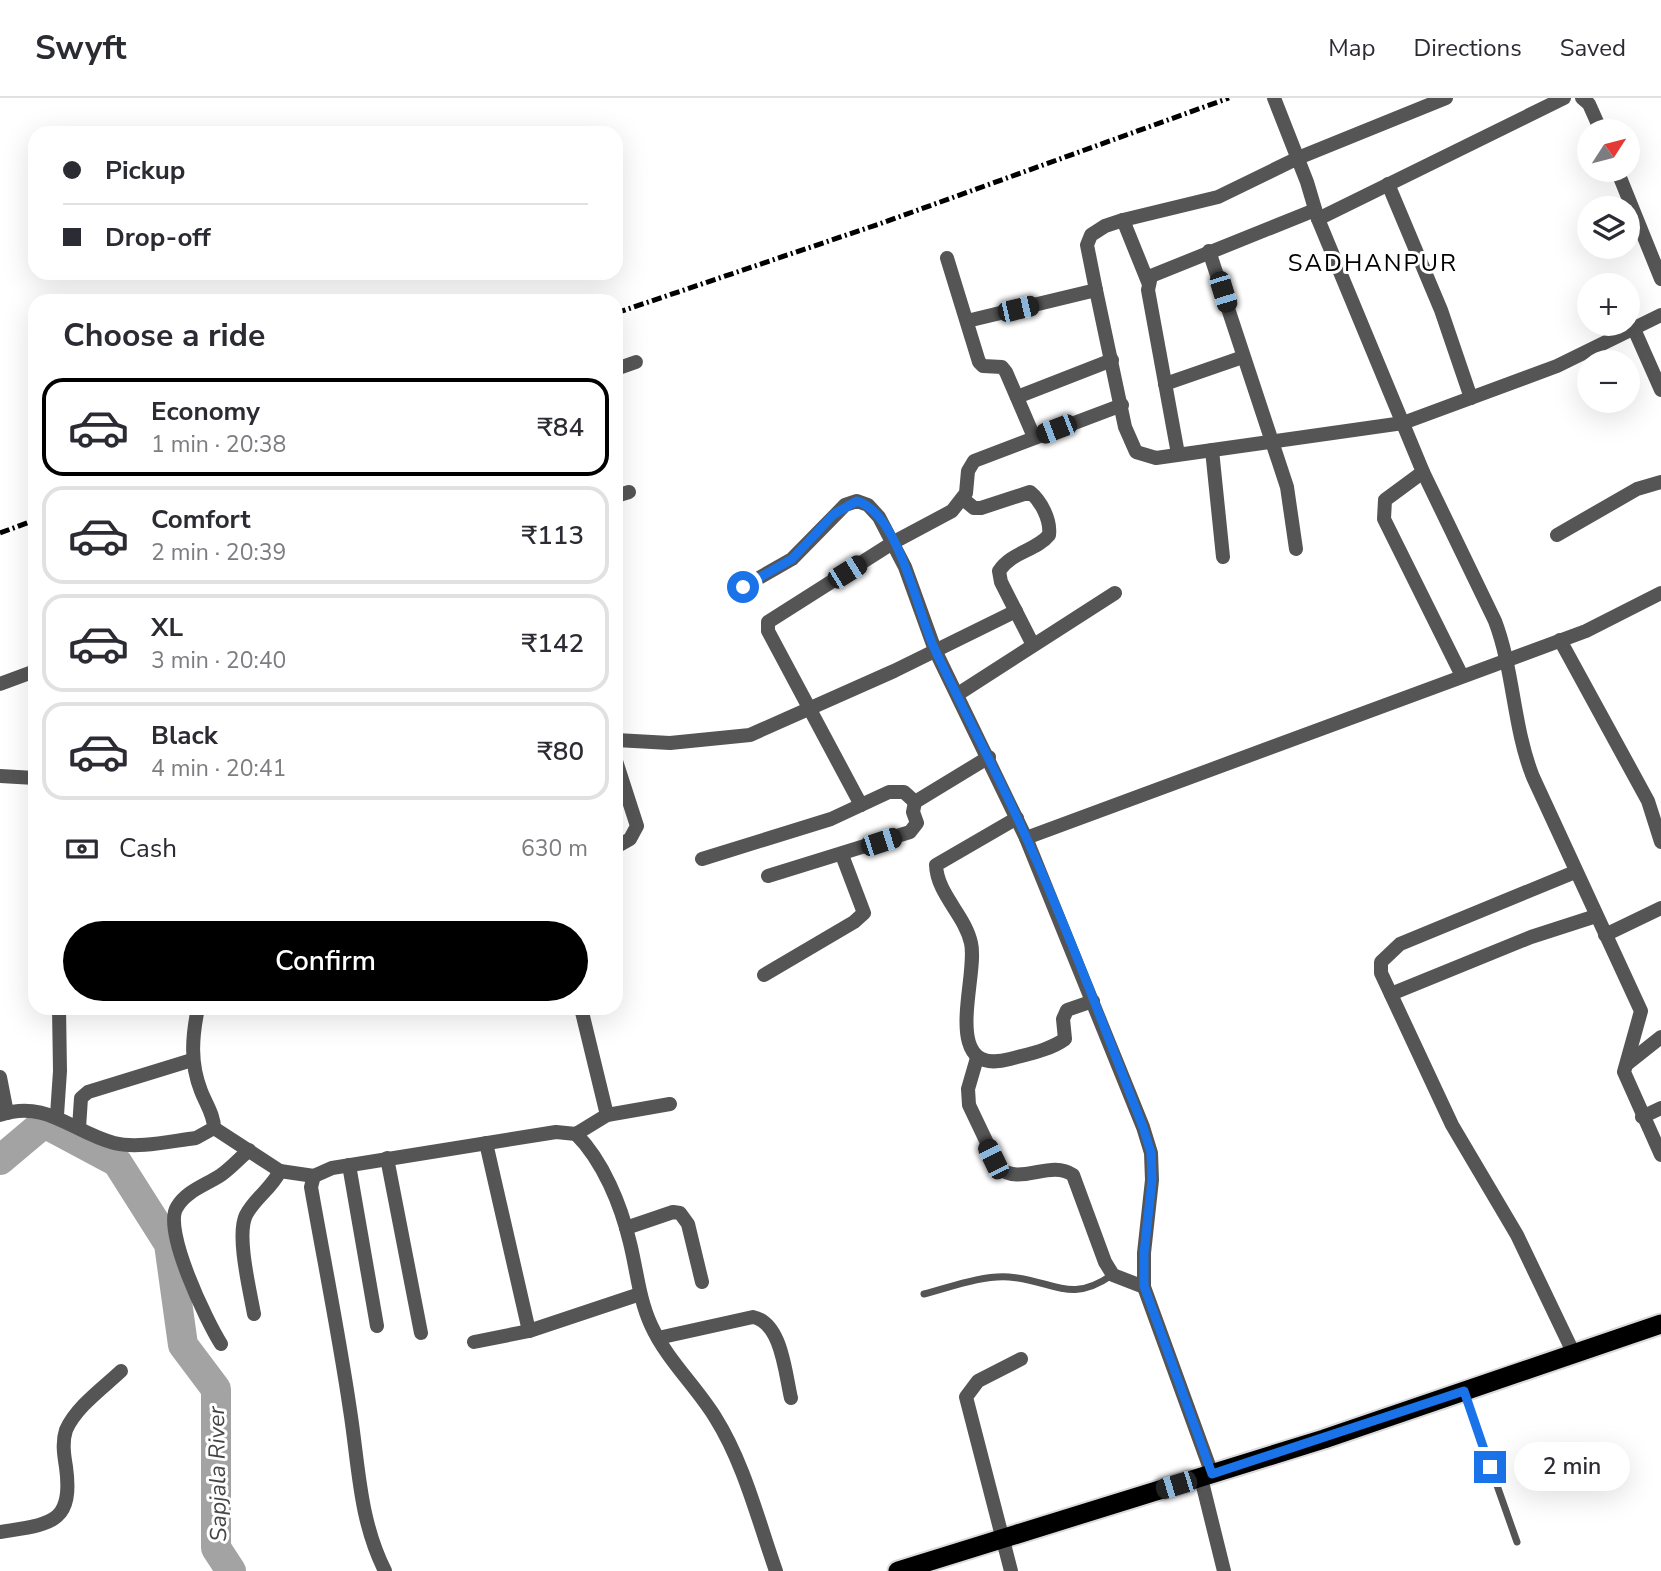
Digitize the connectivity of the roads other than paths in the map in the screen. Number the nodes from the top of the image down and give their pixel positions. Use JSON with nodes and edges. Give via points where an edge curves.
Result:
{"nodes":[{"id":1,"x":1274,"y":98,"type":"edge"},
{"id":2,"x":1446,"y":98,"type":"edge"},
{"id":3,"x":1564,"y":98,"type":"edge"},
{"id":4,"x":1583,"y":98,"type":"edge"},
{"id":5,"x":1596,"y":119,"type":"edge"},
{"id":6,"x":1298,"y":158,"type":"junction"},
{"id":7,"x":1622,"y":182,"type":"edge"},
{"id":8,"x":1388,"y":184,"type":"junction"},
{"id":9,"x":1317,"y":215,"type":"junction"},
{"id":10,"x":1124,"y":220,"type":"junction"},
{"id":11,"x":1209,"y":251,"type":"junction"},
{"id":12,"x":947,"y":258,"type":"dead end"},
{"id":13,"x":1661,"y":279,"type":"edge"},
{"id":14,"x":1148,"y":282,"type":"junction"},
{"id":15,"x":1096,"y":290,"type":"junction"},
{"id":16,"x":1661,"y":315,"type":"edge"},
{"id":17,"x":967,"y":321,"type":"junction"},
{"id":18,"x":1640,"y":326,"type":"edge"},
{"id":19,"x":1619,"y":336,"type":"edge"},
{"id":20,"x":1637,"y":336,"type":"edge"},
{"id":21,"x":1243,"y":357,"type":"junction"},
{"id":22,"x":1112,"y":360,"type":"junction"},
{"id":23,"x":636,"y":362,"type":"dead end"},
{"id":24,"x":623,"y":367,"type":"edge"},
{"id":25,"x":1165,"y":384,"type":"junction"},
{"id":26,"x":1661,"y":390,"type":"edge"},
{"id":27,"x":1017,"y":397,"type":"junction"},
{"id":28,"x":1471,"y":398,"type":"junction"},
{"id":29,"x":1122,"y":405,"type":"junction"},
{"id":30,"x":1403,"y":423,"type":"junction"},
{"id":31,"x":1034,"y":438,"type":"junction"},
{"id":32,"x":1270,"y":442,"type":"junction"},
{"id":33,"x":1212,"y":450,"type":"junction"},
{"id":34,"x":1178,"y":454,"type":"junction"},
{"id":35,"x":1423,"y":472,"type":"junction"},
{"id":36,"x":1661,"y":482,"type":"edge"},
{"id":37,"x":963,"y":499,"type":"junction"},
{"id":38,"x":1558,"y":535,"type":"dead end"},
{"id":39,"x":894,"y":542,"type":"junction"},
{"id":40,"x":1296,"y":549,"type":"dead end"},
{"id":41,"x":1223,"y":556,"type":"dead end"},
{"id":42,"x":743,"y":587,"type":"dead end"},
{"id":43,"x":1115,"y":593,"type":"dead end"},
{"id":44,"x":1661,"y":593,"type":"edge"},
{"id":45,"x":1016,"y":611,"type":"junction"},
{"id":46,"x":1560,"y":640,"type":"junction"},
{"id":47,"x":1033,"y":645,"type":"junction"},
{"id":48,"x":935,"y":650,"type":"junction"},
{"id":49,"x":1506,"y":659,"type":"junction"},
{"id":50,"x":28,"y":674,"type":"edge"},
{"id":51,"x":1462,"y":676,"type":"junction"},
{"id":52,"x":0,"y":684,"type":"edge"},
{"id":53,"x":958,"y":694,"type":"junction"},
{"id":54,"x":810,"y":709,"type":"junction"},
{"id":55,"x":623,"y":740,"type":"edge"},
{"id":56,"x":989,"y":757,"type":"junction"},
{"id":57,"x":0,"y":776,"type":"edge"},
{"id":58,"x":28,"y":778,"type":"edge"},
{"id":59,"x":623,"y":784,"type":"edge"},
{"id":60,"x":915,"y":802,"type":"junction"},
{"id":61,"x":861,"y":805,"type":"junction"},
{"id":62,"x":1017,"y":818,"type":"junction"},
{"id":63,"x":1027,"y":838,"type":"junction"},
{"id":64,"x":1661,"y":842,"type":"edge"},
{"id":65,"x":623,"y":843,"type":"edge"},
{"id":66,"x":842,"y":855,"type":"junction"},
{"id":67,"x":702,"y":859,"type":"dead end"},
{"id":68,"x":1576,"y":872,"type":"junction"},
{"id":69,"x":768,"y":876,"type":"dead end"},
{"id":70,"x":1661,"y":908,"type":"edge"},
{"id":71,"x":1596,"y":916,"type":"junction"},
{"id":72,"x":1605,"y":934,"type":"junction"},
{"id":73,"x":764,"y":975,"type":"dead end"},
{"id":74,"x":1391,"y":994,"type":"junction"},
{"id":75,"x":1093,"y":1001,"type":"junction"},
{"id":76,"x":59,"y":1015,"type":"edge"},
{"id":77,"x":197,"y":1015,"type":"edge"},
{"id":78,"x":583,"y":1015,"type":"edge"},
{"id":79,"x":1661,"y":1037,"type":"edge"},
{"id":80,"x":977,"y":1058,"type":"junction"},
{"id":81,"x":192,"y":1060,"type":"junction"},
{"id":82,"x":1627,"y":1064,"type":"junction"},
{"id":83,"x":0,"y":1077,"type":"edge"},
{"id":84,"x":670,"y":1104,"type":"dead end"},
{"id":85,"x":1661,"y":1108,"type":"edge"},
{"id":86,"x":4,"y":1114,"type":"edge"},
{"id":87,"x":57,"y":1115,"type":"junction"},
{"id":88,"x":607,"y":1115,"type":"junction"},
{"id":89,"x":1642,"y":1117,"type":"junction"},
{"id":90,"x":79,"y":1128,"type":"junction"},
{"id":91,"x":214,"y":1128,"type":"junction"},
{"id":92,"x":576,"y":1134,"type":"junction"},
{"id":93,"x":486,"y":1143,"type":"junction"},
{"id":94,"x":249,"y":1150,"type":"junction"},
{"id":95,"x":1661,"y":1156,"type":"edge"},
{"id":96,"x":387,"y":1158,"type":"junction"},
{"id":97,"x":349,"y":1165,"type":"junction"},
{"id":98,"x":280,"y":1171,"type":"junction"},
{"id":99,"x":314,"y":1176,"type":"junction"},
{"id":100,"x":626,"y":1228,"type":"junction"},
{"id":101,"x":1113,"y":1275,"type":"junction"},
{"id":102,"x":702,"y":1282,"type":"dead end"},
{"id":103,"x":1144,"y":1286,"type":"junction"},
{"id":104,"x":640,"y":1294,"type":"junction"},
{"id":105,"x":924,"y":1294,"type":"dead end"},
{"id":106,"x":254,"y":1314,"type":"dead end"},
{"id":107,"x":1661,"y":1324,"type":"edge"},
{"id":108,"x":377,"y":1326,"type":"dead end"},
{"id":109,"x":529,"y":1331,"type":"junction"},
{"id":110,"x":421,"y":1334,"type":"dead end"},
{"id":111,"x":658,"y":1338,"type":"junction"},
{"id":112,"x":474,"y":1342,"type":"dead end"},
{"id":113,"x":221,"y":1344,"type":"dead end"},
{"id":114,"x":1574,"y":1354,"type":"junction"},
{"id":115,"x":1021,"y":1359,"type":"dead end"},
{"id":116,"x":121,"y":1371,"type":"dead end"},
{"id":117,"x":1464,"y":1391,"type":"junction"},
{"id":118,"x":791,"y":1398,"type":"dead end"},
{"id":119,"x":1206,"y":1476,"type":"junction"},
{"id":120,"x":0,"y":1532,"type":"edge"},
{"id":121,"x":1003,"y":1539,"type":"junction"},
{"id":122,"x":1517,"y":1542,"type":"dead end"},
{"id":123,"x":385,"y":1571,"type":"edge"},
{"id":124,"x":776,"y":1571,"type":"edge"},
{"id":125,"x":898,"y":1571,"type":"edge"},
{"id":126,"x":1011,"y":1571,"type":"edge"},
{"id":127,"x":1224,"y":1571,"type":"edge"}],
"edges":[{"from":1,"to":6,"type":"street"},
{"from":2,"to":6,"type":"street"},
{"from":3,"to":8,"type":"street"},
{"from":4,"to":5,"type":"street"},
{"from":6,"to":9,"type":"street"},
{"from":6,"to":10,"type":"street","via":[[1218,197]]},
{"from":7,"to":13,"type":"street"},
{"from":8,"to":9,"type":"street"},
{"from":8,"to":28,"type":"street","via":[[1453,339]]},
{"from":9,"to":11,"type":"street"},
{"from":9,"to":30,"type":"street"},
{"from":10,"to":14,"type":"street"},
{"from":10,"to":15,"type":"street","via":[[1096,230],[1088,240]]},
{"from":11,"to":14,"type":"street","via":[[1158,271]]},
{"from":11,"to":21,"type":"street"},
{"from":12,"to":17,"type":"street"},
{"from":14,"to":25,"type":"street"},
{"from":15,"to":17,"type":"street"},
{"from":15,"to":22,"type":"street"},
{"from":16,"to":18,"type":"street"},
{"from":17,"to":27,"type":"street","via":[[979,362],[1002,367]]},
{"from":19,"to":28,"type":"street","via":[[1557,366]]},
{"from":20,"to":26,"type":"street"},
{"from":21,"to":25,"type":"street"},
{"from":21,"to":32,"type":"street"},
{"from":22,"to":27,"type":"street"},
{"from":22,"to":29,"type":"street"},
{"from":23,"to":24,"type":"street"},
{"from":25,"to":34,"type":"street"},
{"from":27,"to":31,"type":"street"},
{"from":28,"to":30,"type":"street"},
{"from":29,"to":31,"type":"street"},
{"from":29,"to":34,"type":"street","via":[[1136,452],[1156,458]]},
{"from":30,"to":32,"type":"street"},
{"from":30,"to":35,"type":"street"},
{"from":31,"to":37,"type":"street","via":[[974,461]]},
{"from":32,"to":33,"type":"street"},
{"from":32,"to":40,"type":"street","via":[[1287,486]]},
{"from":33,"to":34,"type":"street"},
{"from":33,"to":41,"type":"street"},
{"from":35,"to":49,"type":"street","via":[[1495,621]]},
{"from":35,"to":51,"type":"street","via":[[1385,500],[1384,519]]},
{"from":36,"to":38,"type":"street","via":[[1637,489]]},
{"from":37,"to":39,"type":"street","via":[[952,511]]},
{"from":37,"to":45,"type":"street","via":[[981,509],[1030,492],[1037,497],[1049,535],[999,571]]},
{"from":39,"to":42,"type":"street","via":[[868,505],[857,501],[834,514],[792,559]]},
{"from":39,"to":48,"type":"street"},
{"from":39,"to":54,"type":"street","via":[[768,622],[768,632]]},
{"from":43,"to":47,"type":"street"},
{"from":44,"to":46,"type":"street"},
{"from":45,"to":47,"type":"street"},
{"from":45,"to":48,"type":"street"},
{"from":46,"to":49,"type":"street"},
{"from":46,"to":64,"type":"street","via":[[1648,801]]},
{"from":47,"to":53,"type":"street"},
{"from":48,"to":53,"type":"street"},
{"from":48,"to":54,"type":"street"},
{"from":49,"to":51,"type":"street"},
{"from":49,"to":68,"type":"street","via":[[1526,760]]},
{"from":50,"to":52,"type":"street"},
{"from":51,"to":63,"type":"street"},
{"from":53,"to":56,"type":"street"},
{"from":54,"to":55,"type":"street","via":[[750,735],[670,743]]},
{"from":54,"to":61,"type":"street"},
{"from":56,"to":60,"type":"street"},
{"from":56,"to":62,"type":"street"},
{"from":57,"to":58,"type":"street"},
{"from":59,"to":65,"type":"street","via":[[636,826]]},
{"from":60,"to":61,"type":"street","via":[[898,790]]},
{"from":60,"to":66,"type":"street","via":[[917,823],[910,832]]},
{"from":61,"to":67,"type":"street","via":[[801,830]]},
{"from":62,"to":63,"type":"street"},
{"from":62,"to":80,"type":"street","via":[[936,865],[940,883],[972,944],[967,1023]]},
{"from":63,"to":75,"type":"street"},
{"from":66,"to":69,"type":"street"},
{"from":66,"to":73,"type":"street","via":[[863,913]]},
{"from":68,"to":71,"type":"street"},
{"from":68,"to":74,"type":"street","via":[[1394,949],[1381,962]]},
{"from":70,"to":72,"type":"street"},
{"from":71,"to":72,"type":"street"},
{"from":71,"to":74,"type":"street"},
{"from":72,"to":82,"type":"street","via":[[1641,1011]]},
{"from":74,"to":114,"type":"street","via":[[1452,1125],[1523,1247]]},
{"from":75,"to":80,"type":"street","via":[[1063,1014],[1066,1034],[1062,1042],[1000,1061],[986,1063]]},
{"from":75,"to":103,"type":"street","via":[[1151,1153]]},
{"from":76,"to":87,"type":"street"},
{"from":77,"to":81,"type":"street"},
{"from":78,"to":88,"type":"street"},
{"from":79,"to":82,"type":"street"},
{"from":80,"to":101,"type":"street","via":[[968,1089],[969,1105],[993,1159],[1006,1174],[1057,1169],[1073,1175]]},
{"from":81,"to":90,"type":"street","via":[[88,1092],[81,1098]]},
{"from":81,"to":91,"type":"street"},
{"from":82,"to":89,"type":"street","via":[[1627,1083]]},
{"from":83,"to":86,"type":"street"},
{"from":84,"to":88,"type":"street"},
{"from":85,"to":89,"type":"street"},
{"from":86,"to":87,"type":"street","via":[[41,1111]]},
{"from":87,"to":90,"type":"street"},
{"from":88,"to":92,"type":"street"},
{"from":89,"to":95,"type":"street"},
{"from":90,"to":91,"type":"street","via":[[127,1144],[196,1138]]},
{"from":91,"to":94,"type":"street"},
{"from":92,"to":93,"type":"street","via":[[556,1132]]},
{"from":92,"to":100,"type":"street","via":[[591,1149]]},
{"from":93,"to":96,"type":"street"},
{"from":93,"to":109,"type":"street"},
{"from":94,"to":98,"type":"street"},
{"from":94,"to":113,"type":"street","via":[[182,1199],[174,1210],[173,1223],[194,1294]]},
{"from":96,"to":97,"type":"street"},
{"from":96,"to":110,"type":"street"},
{"from":97,"to":99,"type":"street"},
{"from":97,"to":108,"type":"street"},
{"from":98,"to":99,"type":"street"},
{"from":98,"to":106,"type":"street","via":[[244,1218]]},
{"from":99,"to":123,"type":"street","via":[[311,1187],[367,1526]]},
{"from":100,"to":102,"type":"street","via":[[680,1213],[688,1224]]},
{"from":100,"to":104,"type":"street"},
{"from":101,"to":103,"type":"street"},
{"from":101,"to":105,"type":"lane","via":[[1080,1291],[1008,1277]]},
{"from":103,"to":119,"type":"street"},
{"from":104,"to":109,"type":"street"},
{"from":104,"to":111,"type":"street"},
{"from":107,"to":114,"type":"highway"},
{"from":109,"to":112,"type":"street"},
{"from":111,"to":118,"type":"street","via":[[753,1317],[763,1319],[777,1342]]},
{"from":111,"to":124,"type":"street","via":[[730,1444]]},
{"from":114,"to":117,"type":"highway"},
{"from":115,"to":121,"type":"street","via":[[978,1381],[966,1397]]},
{"from":116,"to":120,"type":"street","via":[[72,1418],[65,1433],[69,1500],[62,1513],[48,1521]]},
{"from":117,"to":119,"type":"highway"},
{"from":117,"to":122,"type":"lane"},
{"from":119,"to":121,"type":"highway"},
{"from":119,"to":127,"type":"street"},
{"from":121,"to":125,"type":"highway"},
{"from":121,"to":126,"type":"street"}]}
